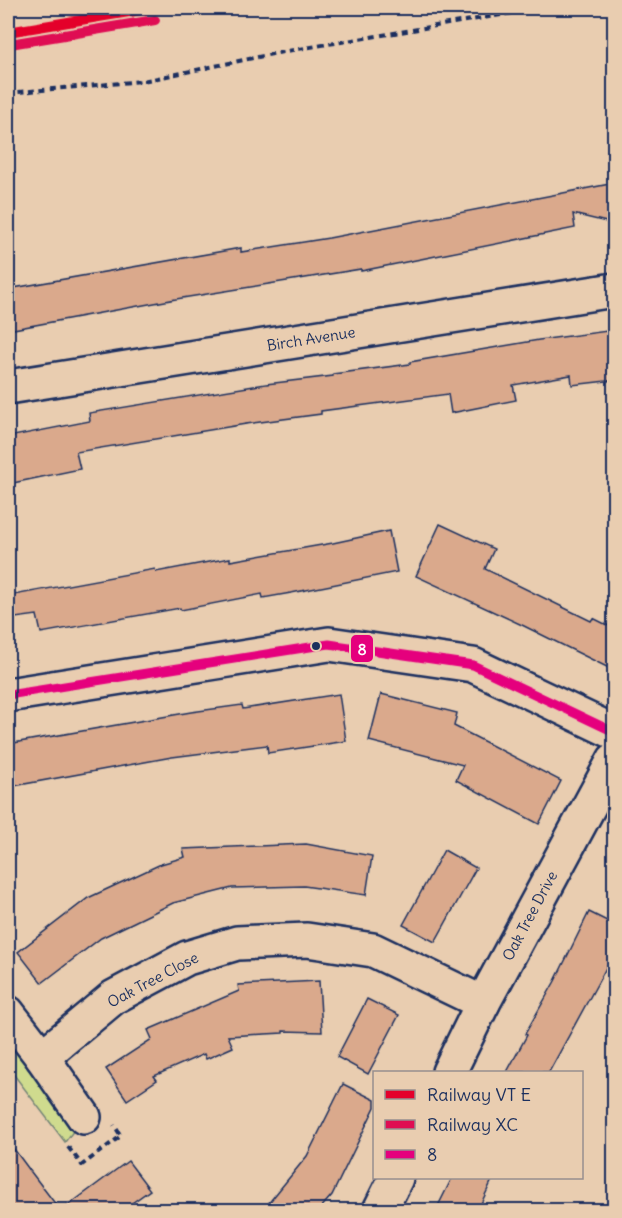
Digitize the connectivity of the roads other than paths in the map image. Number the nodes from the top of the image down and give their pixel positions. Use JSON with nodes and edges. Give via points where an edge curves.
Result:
{"nodes":[{"id":1,"x":615,"y":290,"type":"edge"},
{"id":2,"x":8,"y":387,"type":"edge"},
{"id":3,"x":8,"y":695,"type":"edge"},
{"id":4,"x":615,"y":732,"type":"edge"},
{"id":5,"x":615,"y":760,"type":"edge"},
{"id":6,"x":483,"y":1003,"type":"junction"},
{"id":7,"x":8,"y":1014,"type":"edge"},
{"id":8,"x":42,"y":1057,"type":"junction"},
{"id":9,"x":449,"y":1071,"type":"edge"},
{"id":10,"x":84,"y":1117,"type":"dead end"},
{"id":11,"x":396,"y":1179,"type":"edge"},
{"id":12,"x":380,"y":1210,"type":"edge"}],
"edges":[{"from":1,"to":2,"type":"street","name":"Birch Avenue"},
{"from":3,"to":4,"type":"street","via":[[330,644],[473,665]]},
{"from":5,"to":6,"type":"street","name":"Oak Tree Drive"},
{"from":6,"to":8,"type":"street","name":"Oak Tree Close","via":[[373,950],[307,940],[237,943],[187,958],[114,997]]},
{"from":6,"to":9,"type":"street","name":"Oak Tree Drive"},
{"from":7,"to":8,"type":"street"},
{"from":8,"to":10,"type":"street"},
{"from":11,"to":12,"type":"street"}]}
